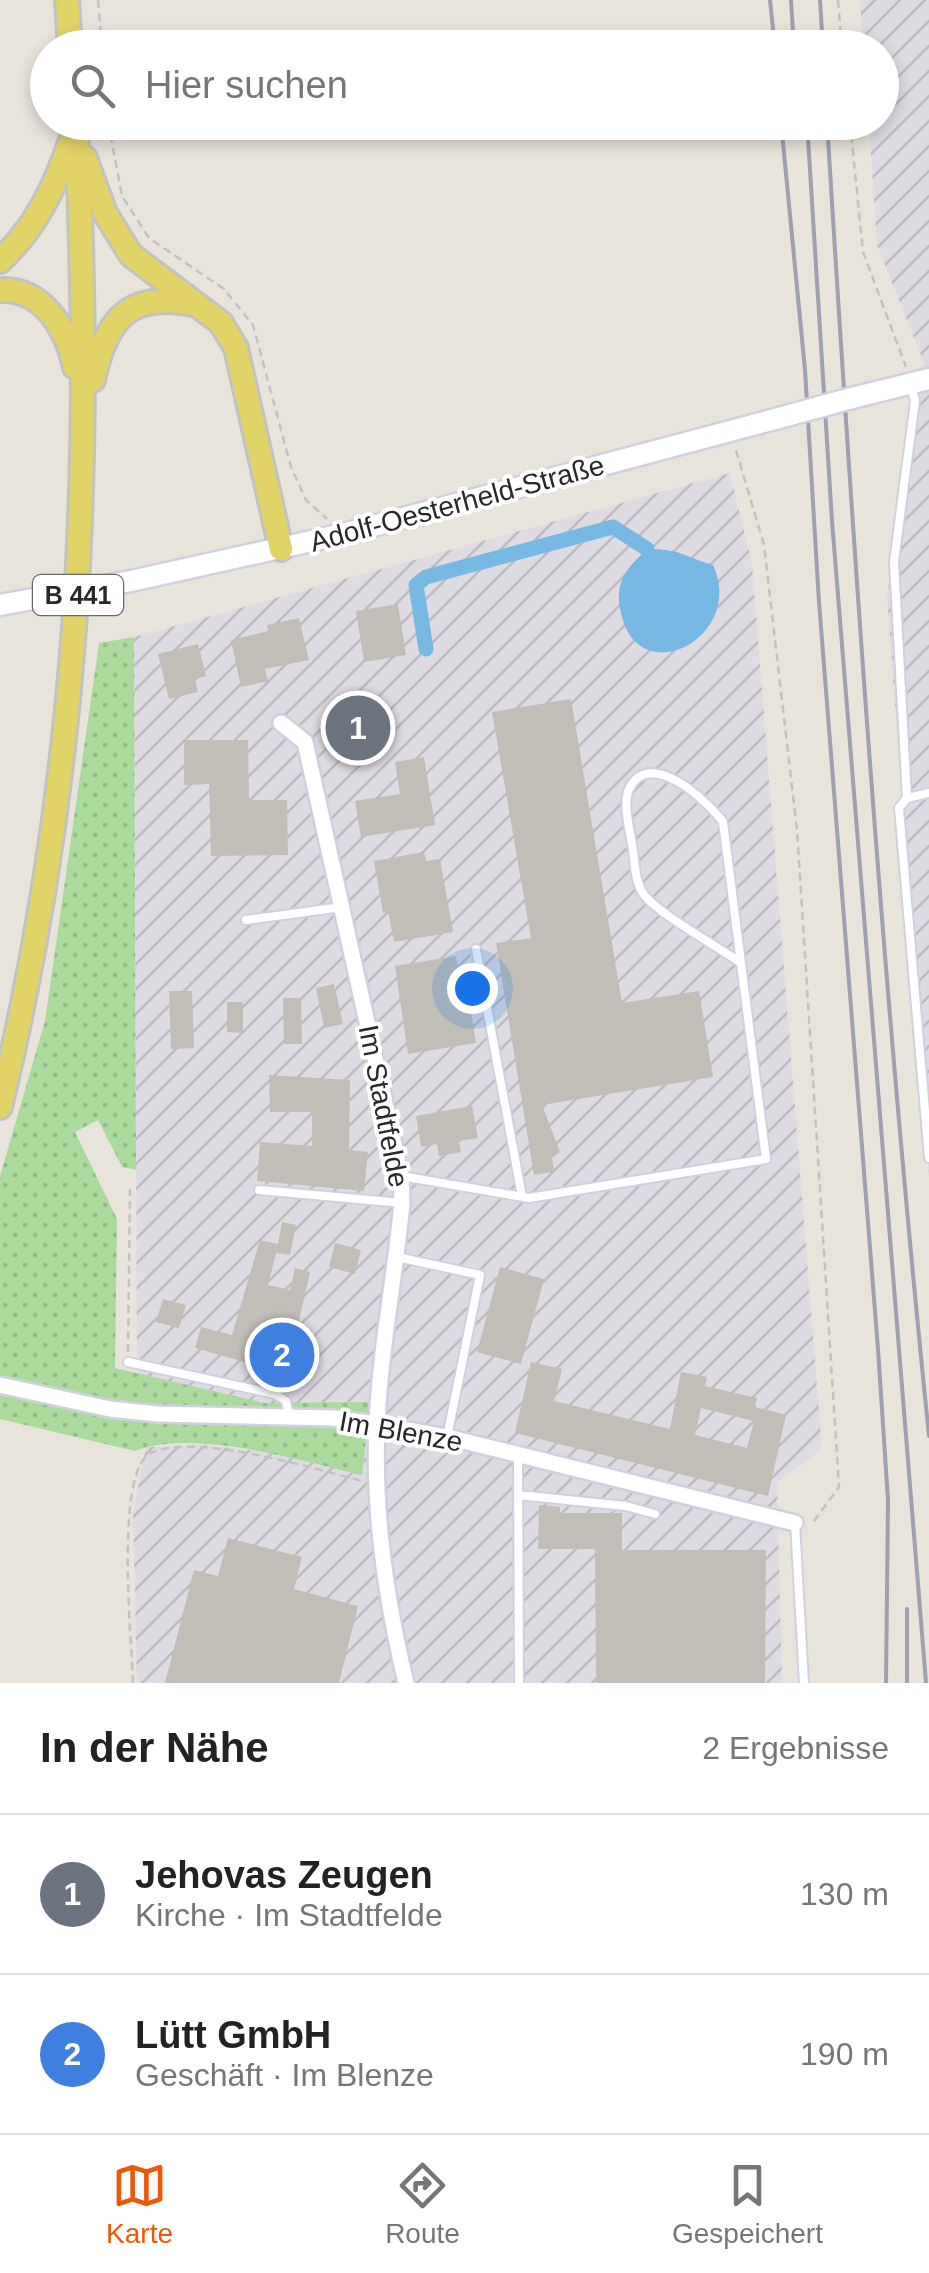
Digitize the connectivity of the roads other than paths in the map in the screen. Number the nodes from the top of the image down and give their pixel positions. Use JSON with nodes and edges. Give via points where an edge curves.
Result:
{"nodes":[{"id":1,"x":67,"y":0,"type":"edge"},
{"id":2,"x":69,"y":30,"type":"edge"},
{"id":3,"x":70,"y":140,"type":"edge"},
{"id":4,"x":77,"y":140,"type":"edge"},
{"id":5,"x":81,"y":140,"type":"edge"},
{"id":6,"x":0,"y":262,"type":"edge"},
{"id":7,"x":0,"y":290,"type":"edge"},
{"id":8,"x":197,"y":304,"type":"junction"},
{"id":9,"x":920,"y":381,"type":"edge"},
{"id":10,"x":85,"y":415,"type":"junction"},
{"id":11,"x":281,"y":549,"type":"junction"},
{"id":12,"x":0,"y":605,"type":"edge"},
{"id":13,"x":281,"y":723,"type":"dead end"},
{"id":14,"x":929,"y":793,"type":"edge"},
{"id":15,"x":907,"y":798,"type":"junction"},
{"id":16,"x":342,"y":907,"type":"junction"},
{"id":17,"x":246,"y":920,"type":"dead end"},
{"id":18,"x":476,"y":949,"type":"dead end"},
{"id":19,"x":741,"y":963,"type":"junction"},
{"id":20,"x":0,"y":1107,"type":"edge"},
{"id":21,"x":929,"y":1158,"type":"edge"},
{"id":22,"x":401,"y":1176,"type":"junction"},
{"id":23,"x":259,"y":1190,"type":"dead end"},
{"id":24,"x":522,"y":1196,"type":"junction"},
{"id":25,"x":402,"y":1204,"type":"junction"},
{"id":26,"x":397,"y":1256,"type":"junction"},
{"id":27,"x":128,"y":1362,"type":"road end"},
{"id":28,"x":0,"y":1385,"type":"edge"},
{"id":29,"x":289,"y":1416,"type":"junction"},
{"id":30,"x":377,"y":1424,"type":"junction"},
{"id":31,"x":447,"y":1437,"type":"junction"},
{"id":32,"x":518,"y":1455,"type":"junction"},
{"id":33,"x":518,"y":1495,"type":"junction"},
{"id":34,"x":656,"y":1514,"type":"dead end"},
{"id":35,"x":795,"y":1523,"type":"joint"},
{"id":36,"x":406,"y":1683,"type":"edge"},
{"id":37,"x":519,"y":1683,"type":"edge"},
{"id":38,"x":804,"y":1683,"type":"edge"}],
"edges":[{"from":1,"to":2,"type":"main road"},
{"from":3,"to":6,"type":"main road","via":[[50,198]]},
{"from":4,"to":10,"type":"main road","number":"B 441"},
{"from":5,"to":8,"type":"main road","via":[[105,213],[122,242],[148,270]]},
{"from":7,"to":10,"type":"main road","via":[[31,296],[58,322],[70,344]]},
{"from":8,"to":10,"type":"main road","via":[[138,304],[112,325],[100,346]]},
{"from":8,"to":11,"type":"main road","via":[[236,348]]},
{"from":9,"to":11,"type":"street","name":"Adolf-Oesterheld-Straße","bridge":true},
{"from":9,"to":15,"type":"lane","via":[[894,562]]},
{"from":10,"to":20,"type":"main road","number":"B 441","via":[[62,775],[39,931]]},
{"from":11,"to":12,"type":"street","name":"Adolf-Oesterheld-Straße","bridge":true},
{"from":13,"to":16,"type":"street","name":"Im Stadtfelde","via":[[305,742]]},
{"from":14,"to":15,"type":"lane"},
{"from":15,"to":21,"type":"lane","via":[[899,808],[901,845]]},
{"from":16,"to":17,"type":"lane"},
{"from":16,"to":22,"type":"street","name":"Im Stadtfelde"},
{"from":18,"to":24,"type":"lane"},
{"from":19,"to":19,"type":"lane","via":[[723,822],[674,778],[641,777],[627,802],[645,896]]},
{"from":19,"to":24,"type":"lane","via":[[766,1159]]},
{"from":22,"to":24,"type":"lane"},
{"from":22,"to":25,"type":"street","name":"Im Stadtfelde"},
{"from":23,"to":25,"type":"lane"},
{"from":25,"to":26,"type":"street","name":"Im Stadtfelde"},
{"from":26,"to":30,"type":"street","name":"Im Stadtfelde"},
{"from":26,"to":31,"type":"lane","via":[[480,1276]]},
{"from":27,"to":29,"type":"lane","via":[[275,1394],[286,1401]]},
{"from":28,"to":29,"type":"street","name":"Im Blenze","via":[[126,1410]]},
{"from":29,"to":30,"type":"street","name":"Im Blenze"},
{"from":30,"to":31,"type":"street","name":"Im Blenze"},
{"from":30,"to":36,"type":"street","name":"Im Stadtfelde","via":[[391,1610]]},
{"from":31,"to":32,"type":"street","name":"Im Blenze"},
{"from":32,"to":33,"type":"lane"},
{"from":32,"to":35,"type":"street","name":"Im Blenze"},
{"from":33,"to":34,"type":"lane"},
{"from":33,"to":37,"type":"lane"},
{"from":35,"to":38,"type":"lane"}]}
